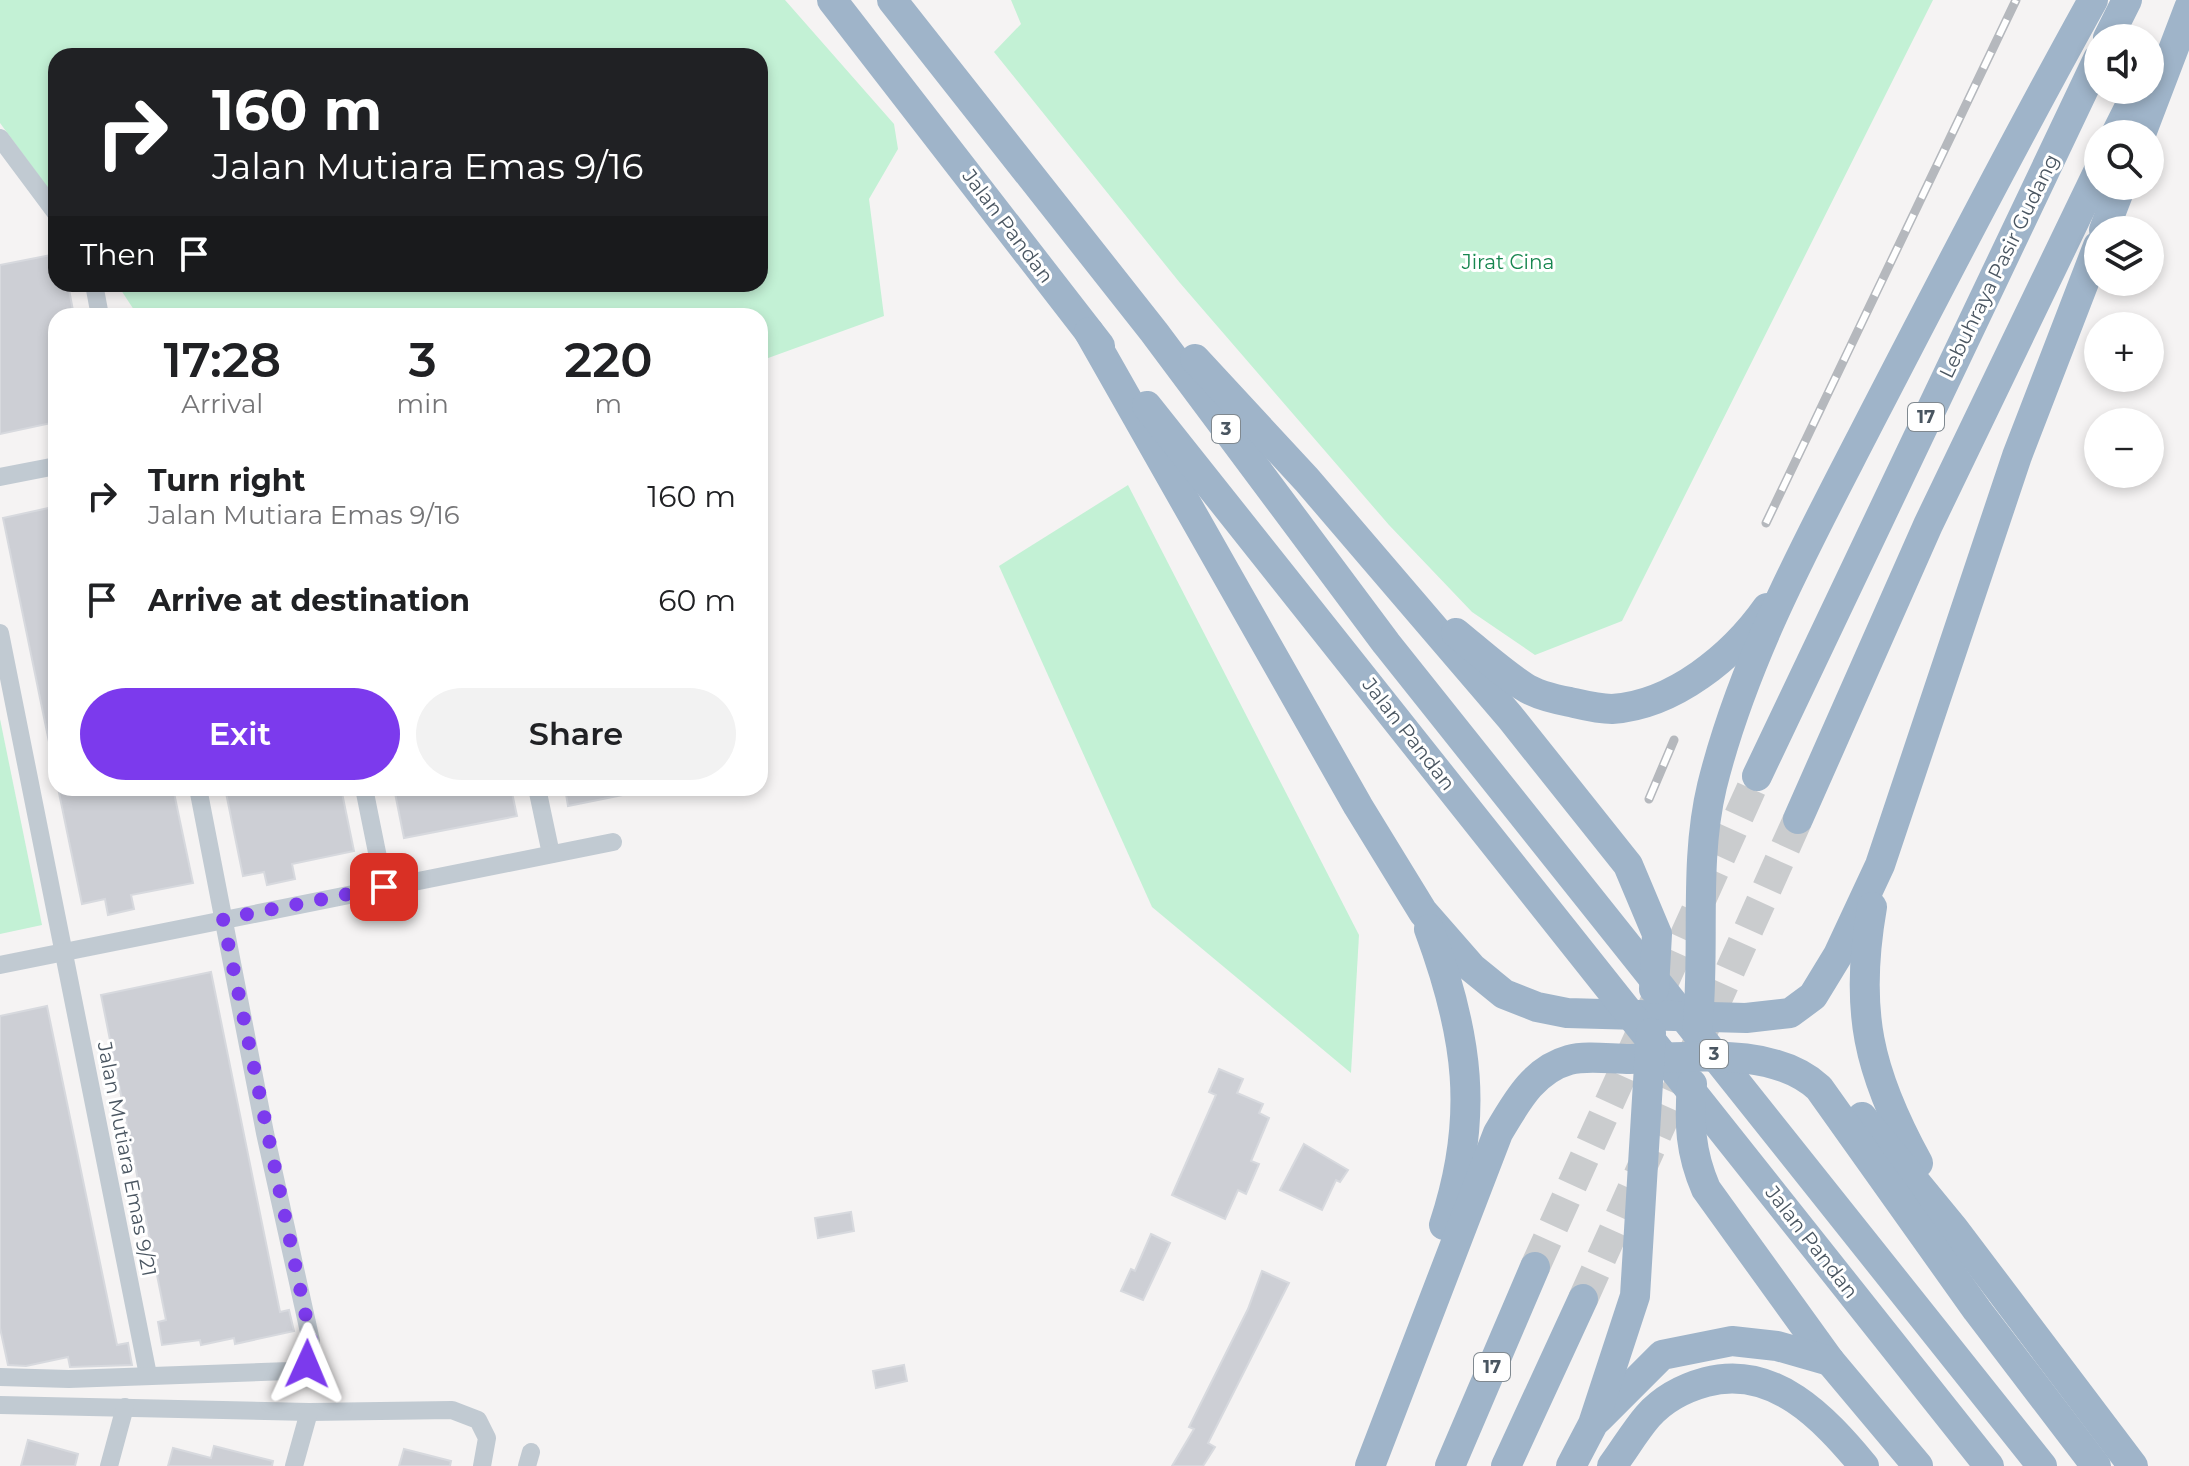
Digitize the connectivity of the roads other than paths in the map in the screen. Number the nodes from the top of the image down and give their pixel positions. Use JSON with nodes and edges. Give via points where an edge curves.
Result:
{"nodes":[{"id":1,"x":832,"y":0,"type":"edge"},
{"id":2,"x":892,"y":0,"type":"edge"},
{"id":3,"x":2093,"y":0,"type":"edge"},
{"id":4,"x":2127,"y":0,"type":"edge"},
{"id":5,"x":2181,"y":0,"type":"edge"},
{"id":6,"x":2189,"y":8,"type":"edge"},
{"id":7,"x":2115,"y":24,"type":"edge"},
{"id":8,"x":2164,"y":35,"type":"edge"},
{"id":9,"x":2084,"y":88,"type":"edge"},
{"id":10,"x":2146,"y":120,"type":"edge"},
{"id":11,"x":0,"y":138,"type":"edge"},
{"id":12,"x":2085,"y":200,"type":"edge"},
{"id":13,"x":48,"y":202,"type":"edge"},
{"id":14,"x":1064,"y":218,"type":"junction"},
{"id":15,"x":2084,"y":282,"type":"edge"},
{"id":16,"x":1089,"y":332,"type":"junction"},
{"id":17,"x":48,"y":468,"type":"edge"},
{"id":18,"x":0,"y":477,"type":"edge"},
{"id":19,"x":1792,"y":573,"type":"junction"},
{"id":20,"x":1404,"y":593,"type":"junction"},
{"id":21,"x":0,"y":633,"type":"edge"},
{"id":22,"x":1757,"y":776,"type":"tunnel mouth"},
{"id":23,"x":200,"y":796,"type":"edge"},
{"id":24,"x":366,"y":796,"type":"edge"},
{"id":25,"x":539,"y":796,"type":"edge"},
{"id":26,"x":1798,"y":819,"type":"tunnel mouth"},
{"id":27,"x":613,"y":842,"type":"dead end"},
{"id":28,"x":551,"y":854,"type":"junction"},
{"id":29,"x":1880,"y":865,"type":"junction"},
{"id":30,"x":384,"y":887,"type":"junction"},
{"id":31,"x":1423,"y":912,"type":"junction"},
{"id":32,"x":223,"y":919,"type":"junction"},
{"id":33,"x":62,"y":951,"type":"junction"},
{"id":34,"x":0,"y":965,"type":"edge"},
{"id":35,"x":1699,"y":1014,"type":"junction"},
{"id":36,"x":1652,"y":1015,"type":"junction"},
{"id":37,"x":1694,"y":1057,"type":"junction"},
{"id":38,"x":1650,"y":1058,"type":"junction"},
{"id":39,"x":1819,"y":1088,"type":"junction"},
{"id":40,"x":1954,"y":1229,"type":"junction"},
{"id":41,"x":1535,"y":1267,"type":"tunnel mouth"},
{"id":42,"x":1583,"y":1299,"type":"tunnel mouth"},
{"id":43,"x":1830,"y":1361,"type":"junction"},
{"id":44,"x":148,"y":1375,"type":"junction"},
{"id":45,"x":0,"y":1377,"type":"edge"},
{"id":46,"x":0,"y":1405,"type":"edge"},
{"id":47,"x":125,"y":1407,"type":"junction"},
{"id":48,"x":309,"y":1412,"type":"junction"},
{"id":49,"x":1593,"y":1424,"type":"junction"},
{"id":50,"x":109,"y":1466,"type":"edge"},
{"id":51,"x":294,"y":1466,"type":"edge"},
{"id":52,"x":482,"y":1466,"type":"edge"},
{"id":53,"x":1367,"y":1466,"type":"edge"},
{"id":54,"x":1450,"y":1466,"type":"edge"},
{"id":55,"x":1506,"y":1466,"type":"edge"},
{"id":56,"x":1571,"y":1466,"type":"edge"},
{"id":57,"x":1612,"y":1466,"type":"edge"},
{"id":58,"x":1864,"y":1466,"type":"edge"},
{"id":59,"x":1918,"y":1466,"type":"edge"},
{"id":60,"x":1989,"y":1466,"type":"edge"},
{"id":61,"x":2042,"y":1466,"type":"edge"},
{"id":62,"x":2096,"y":1466,"type":"edge"},
{"id":63,"x":2133,"y":1466,"type":"edge"}],
"edges":[{"from":1,"to":16,"type":"highway","name":"Jalan Pandan","number":"3"},
{"from":2,"to":14,"type":"highway","name":"Jalan Pandan","number":"3"},
{"from":3,"to":19,"type":"highway"},
{"from":4,"to":7,"type":"highway"},
{"from":5,"to":8,"type":"highway"},
{"from":6,"to":10,"type":"highway"},
{"from":9,"to":22,"type":"highway","name":"Lebuhraya Pasir Gudang","number":"17"},
{"from":11,"to":13,"type":"street"},
{"from":12,"to":26,"type":"highway","number":"17","via":[[1928,525]]},
{"from":14,"to":20,"type":"highway","via":[[1307,480]]},
{"from":14,"to":61,"type":"highway","name":"Jalan Pandan","number":"3","via":[[1386,643]]},
{"from":15,"to":29,"type":"highway","via":[[2017,456]]},
{"from":16,"to":31,"type":"highway"},
{"from":16,"to":60,"type":"highway","name":"Jalan Pandan","number":"3"},
{"from":17,"to":18,"type":"street"},
{"from":19,"to":20,"type":"highway","via":[[1751,630],[1714,664],[1677,689],[1611,709],[1525,688]]},
{"from":19,"to":35,"type":"highway","via":[[1735,711],[1712,787],[1704,838]]},
{"from":20,"to":36,"type":"highway","via":[[1628,865],[1657,934]]},
{"from":21,"to":33,"type":"street","name":"Jalan Mutiara Emas 9/21"},
{"from":23,"to":32,"type":"street"},
{"from":24,"to":30,"type":"street"},
{"from":25,"to":28,"type":"street"},
{"from":27,"to":28,"type":"street"},
{"from":28,"to":30,"type":"street"},
{"from":29,"to":35,"type":"highway","via":[[1813,996],[1790,1013],[1746,1018]]},
{"from":29,"to":40,"type":"highway","via":[[1865,946],[1862,998],[1871,1053],[1893,1117]]},
{"from":30,"to":32,"type":"street"},
{"from":31,"to":36,"type":"highway","via":[[1472,968],[1504,994],[1567,1013]]},
{"from":31,"to":53,"type":"highway","via":[[1459,1024],[1467,1085],[1463,1155]]},
{"from":32,"to":33,"type":"street"},
{"from":32,"to":44,"type":"street","via":[[310,1355],[307,1364],[289,1371]]},
{"from":33,"to":34,"type":"street"},
{"from":33,"to":44,"type":"street","name":"Jalan Mutiara Emas 9/21"},
{"from":35,"to":36,"type":"highway"},
{"from":35,"to":37,"type":"highway"},
{"from":36,"to":38,"type":"highway"},
{"from":37,"to":38,"type":"highway"},
{"from":37,"to":39,"type":"highway","via":[[1759,1061],[1787,1068]]},
{"from":37,"to":43,"type":"highway","via":[[1689,1134],[1706,1189]]},
{"from":38,"to":49,"type":"highway","via":[[1635,1296]]},
{"from":38,"to":53,"type":"highway","via":[[1569,1059],[1540,1074],[1520,1095],[1498,1133]]},
{"from":39,"to":40,"type":"highway","via":[[1845,1097]]},
{"from":39,"to":62,"type":"highway"},
{"from":40,"to":63,"type":"highway"},
{"from":41,"to":54,"type":"highway","number":"17"},
{"from":42,"to":55,"type":"highway"},
{"from":43,"to":49,"type":"highway","via":[[1777,1346],[1732,1341],[1662,1355]]},
{"from":43,"to":59,"type":"highway"},
{"from":44,"to":45,"type":"street"},
{"from":46,"to":47,"type":"street"},
{"from":47,"to":48,"type":"street"},
{"from":47,"to":50,"type":"street"},
{"from":48,"to":51,"type":"street"},
{"from":48,"to":52,"type":"street","via":[[452,1410],[478,1420],[487,1438]]},
{"from":49,"to":56,"type":"highway"},
{"from":57,"to":58,"type":"highway","via":[[1668,1398],[1689,1387],[1739,1378],[1787,1393],[1826,1423]]}]}
